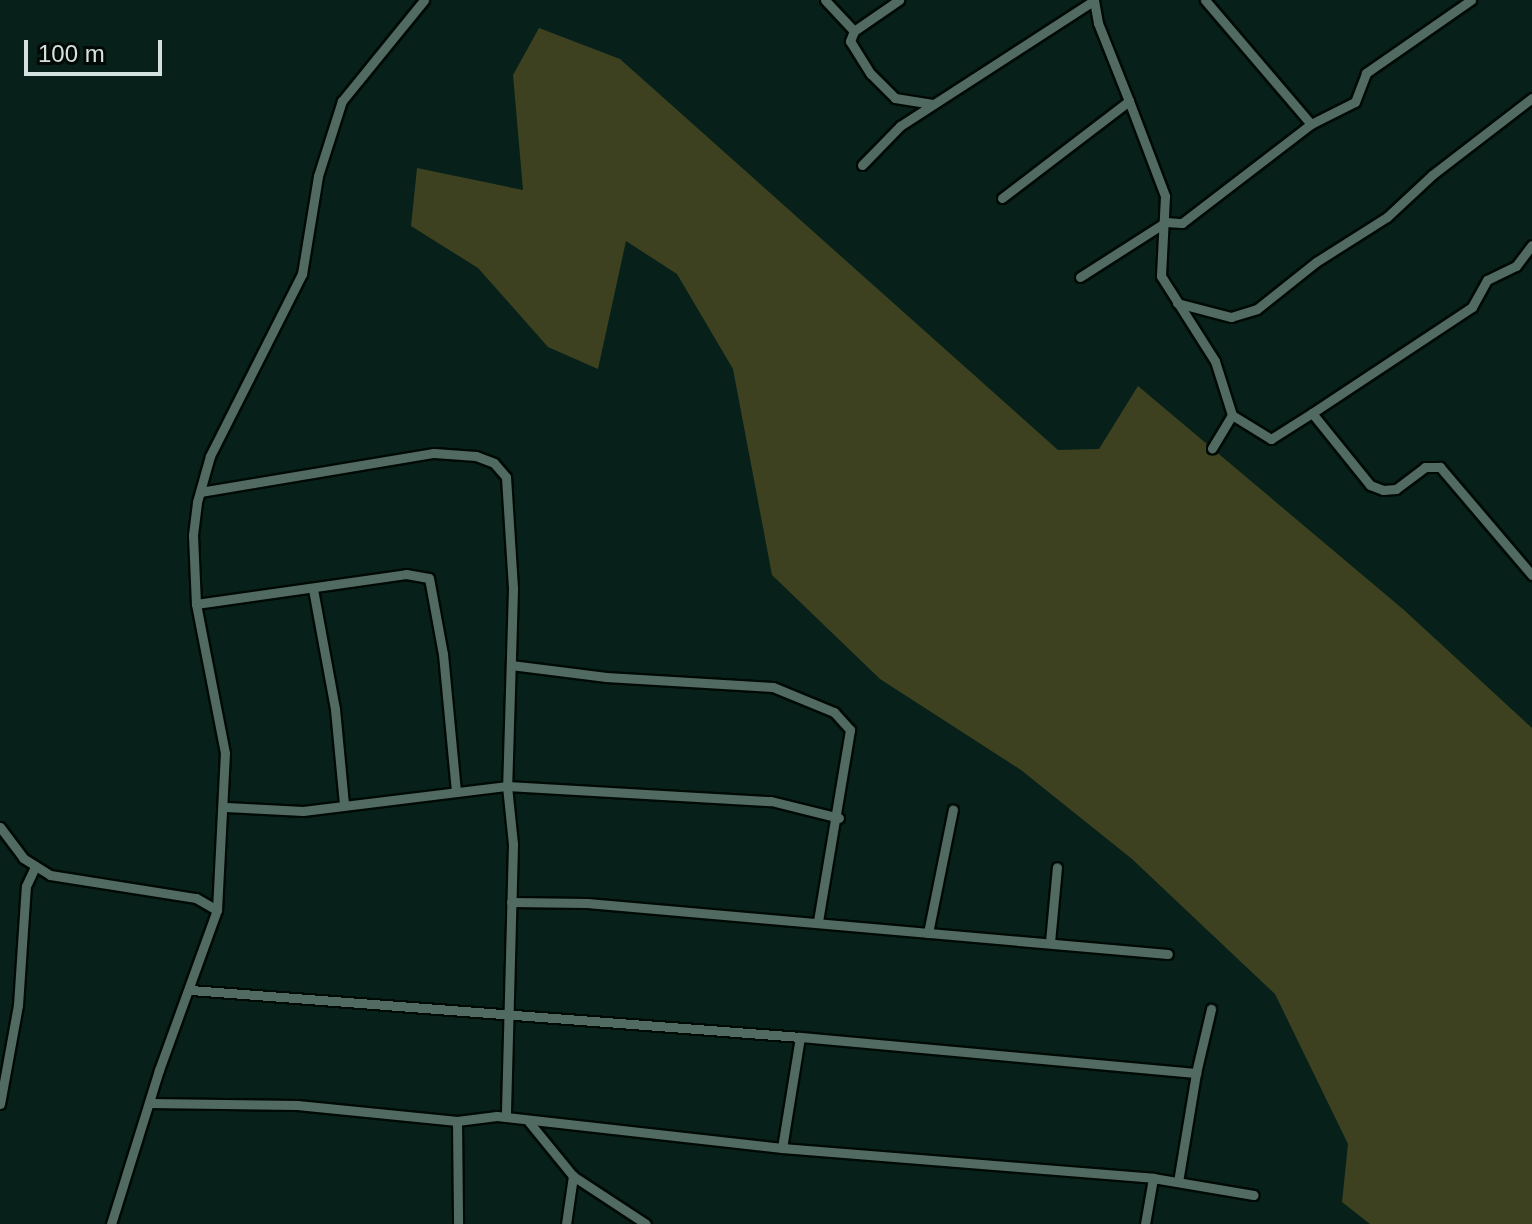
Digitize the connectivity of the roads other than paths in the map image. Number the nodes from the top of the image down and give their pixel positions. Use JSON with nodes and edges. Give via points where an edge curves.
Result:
{"nodes":[{"id":1,"x":424,"y":0,"type":"edge"},
{"id":2,"x":825,"y":0,"type":"edge"},
{"id":3,"x":899,"y":0,"type":"edge"},
{"id":4,"x":1094,"y":0,"type":"edge"},
{"id":5,"x":1205,"y":0,"type":"edge"},
{"id":6,"x":1471,"y":0,"type":"edge"},
{"id":7,"x":854,"y":31,"type":"junction"},
{"id":8,"x":1532,"y":98,"type":"edge"},
{"id":9,"x":1129,"y":101,"type":"junction"},
{"id":10,"x":933,"y":104,"type":"junction"},
{"id":11,"x":1311,"y":124,"type":"junction"},
{"id":12,"x":862,"y":165,"type":"dead end"},
{"id":13,"x":1002,"y":198,"type":"dead end"},
{"id":14,"x":1166,"y":222,"type":"junction"},
{"id":15,"x":1532,"y":245,"type":"edge"},
{"id":16,"x":1080,"y":277,"type":"dead end"},
{"id":17,"x":1177,"y":303,"type":"junction"},
{"id":18,"x":1312,"y":413,"type":"junction"},
{"id":19,"x":1232,"y":415,"type":"junction"},
{"id":20,"x":1212,"y":448,"type":"dead end"},
{"id":21,"x":200,"y":492,"type":"junction"},
{"id":22,"x":1532,"y":575,"type":"edge"},
{"id":23,"x":313,"y":589,"type":"junction"},
{"id":24,"x":196,"y":604,"type":"junction"},
{"id":25,"x":511,"y":665,"type":"junction"},
{"id":26,"x":507,"y":786,"type":"junction"},
{"id":27,"x":456,"y":791,"type":"junction"},
{"id":28,"x":344,"y":805,"type":"junction"},
{"id":29,"x":226,"y":807,"type":"junction"},
{"id":30,"x":953,"y":809,"type":"dead end"},
{"id":31,"x":839,"y":818,"type":"junction"},
{"id":32,"x":0,"y":827,"type":"edge"},
{"id":33,"x":1057,"y":867,"type":"dead end"},
{"id":34,"x":34,"y":869,"type":"junction"},
{"id":35,"x":511,"y":902,"type":"junction"},
{"id":36,"x":217,"y":910,"type":"junction"},
{"id":37,"x":818,"y":922,"type":"junction"},
{"id":38,"x":928,"y":933,"type":"junction"},
{"id":39,"x":1050,"y":942,"type":"junction"},
{"id":40,"x":1168,"y":954,"type":"dead end"},
{"id":41,"x":191,"y":990,"type":"junction"},
{"id":42,"x":1211,"y":1009,"type":"dead end"},
{"id":43,"x":512,"y":1014,"type":"junction"},
{"id":44,"x":800,"y":1037,"type":"junction"},
{"id":45,"x":1196,"y":1073,"type":"junction"},
{"id":46,"x":1,"y":1082,"type":"edge"},
{"id":47,"x":149,"y":1103,"type":"junction"},
{"id":48,"x":0,"y":1104,"type":"edge"},
{"id":49,"x":506,"y":1117,"type":"junction"},
{"id":50,"x":457,"y":1121,"type":"junction"},
{"id":51,"x":529,"y":1122,"type":"junction"},
{"id":52,"x":782,"y":1148,"type":"junction"},
{"id":53,"x":573,"y":1176,"type":"junction"},
{"id":54,"x":1153,"y":1178,"type":"junction"},
{"id":55,"x":1178,"y":1182,"type":"junction"},
{"id":56,"x":1254,"y":1195,"type":"dead end"},
{"id":57,"x":111,"y":1224,"type":"edge"},
{"id":58,"x":458,"y":1224,"type":"edge"},
{"id":59,"x":566,"y":1224,"type":"edge"},
{"id":60,"x":646,"y":1224,"type":"edge"},
{"id":61,"x":1145,"y":1224,"type":"edge"}],
"edges":[{"from":1,"to":21,"type":"street","via":[[342,101],[318,176],[302,274],[210,456]]},
{"from":2,"to":7,"type":"street"},
{"from":3,"to":7,"type":"street"},
{"from":4,"to":9,"type":"street"},
{"from":4,"to":10,"type":"street"},
{"from":5,"to":11,"type":"street"},
{"from":6,"to":11,"type":"street","via":[[1366,73],[1355,102]]},
{"from":7,"to":10,"type":"street","via":[[850,41],[895,98]]},
{"from":8,"to":17,"type":"street","via":[[1387,217],[1316,262],[1257,309],[1231,317]]},
{"from":9,"to":13,"type":"street"},
{"from":9,"to":14,"type":"street","via":[[1165,196]]},
{"from":10,"to":12,"type":"street","via":[[900,126]]},
{"from":11,"to":14,"type":"street","via":[[1182,223]]},
{"from":14,"to":16,"type":"street"},
{"from":14,"to":17,"type":"street","via":[[1161,276]]},
{"from":15,"to":18,"type":"street","via":[[1516,266],[1487,280],[1472,307]]},
{"from":17,"to":19,"type":"street","via":[[1215,361]]},
{"from":18,"to":19,"type":"street","via":[[1271,439]]},
{"from":18,"to":22,"type":"street","via":[[1370,485],[1389,491],[1425,467],[1446,471]]},
{"from":19,"to":20,"type":"street"},
{"from":21,"to":24,"type":"street","via":[[193,535]]},
{"from":21,"to":25,"type":"street","via":[[434,453],[494,463],[506,477]]},
{"from":23,"to":24,"type":"street"},
{"from":23,"to":27,"type":"street","via":[[406,574],[433,583]]},
{"from":23,"to":28,"type":"street","via":[[335,709]]},
{"from":24,"to":29,"type":"street","via":[[221,723]]},
{"from":25,"to":26,"type":"street"},
{"from":25,"to":31,"type":"street","via":[[606,677],[773,687],[834,712],[850,730]]},
{"from":26,"to":27,"type":"street"},
{"from":26,"to":31,"type":"street","via":[[771,801]]},
{"from":26,"to":35,"type":"street"},
{"from":27,"to":28,"type":"street"},
{"from":28,"to":29,"type":"street","via":[[303,811]]},
{"from":29,"to":36,"type":"street"},
{"from":30,"to":38,"type":"street"},
{"from":31,"to":37,"type":"street"},
{"from":32,"to":34,"type":"street"},
{"from":33,"to":39,"type":"street"},
{"from":34,"to":36,"type":"street","via":[[196,898]]},
{"from":34,"to":46,"type":"street","via":[[26,886],[18,1005]]},
{"from":35,"to":37,"type":"street"},
{"from":35,"to":43,"type":"street"},
{"from":36,"to":41,"type":"street"},
{"from":37,"to":38,"type":"street"},
{"from":38,"to":39,"type":"street"},
{"from":39,"to":40,"type":"street"},
{"from":41,"to":43,"type":"street"},
{"from":41,"to":47,"type":"street"},
{"from":42,"to":45,"type":"street"},
{"from":43,"to":44,"type":"street"},
{"from":43,"to":49,"type":"street"},
{"from":44,"to":45,"type":"street"},
{"from":44,"to":52,"type":"street"},
{"from":45,"to":55,"type":"street"},
{"from":46,"to":48,"type":"street"},
{"from":47,"to":50,"type":"street","via":[[297,1105]]},
{"from":47,"to":57,"type":"street"},
{"from":49,"to":50,"type":"street"},
{"from":49,"to":51,"type":"street"},
{"from":50,"to":58,"type":"street"},
{"from":51,"to":52,"type":"street"},
{"from":51,"to":53,"type":"street"},
{"from":52,"to":54,"type":"street"},
{"from":53,"to":59,"type":"street"},
{"from":53,"to":60,"type":"street"},
{"from":54,"to":55,"type":"street"},
{"from":54,"to":61,"type":"street"},
{"from":55,"to":56,"type":"street"}]}
